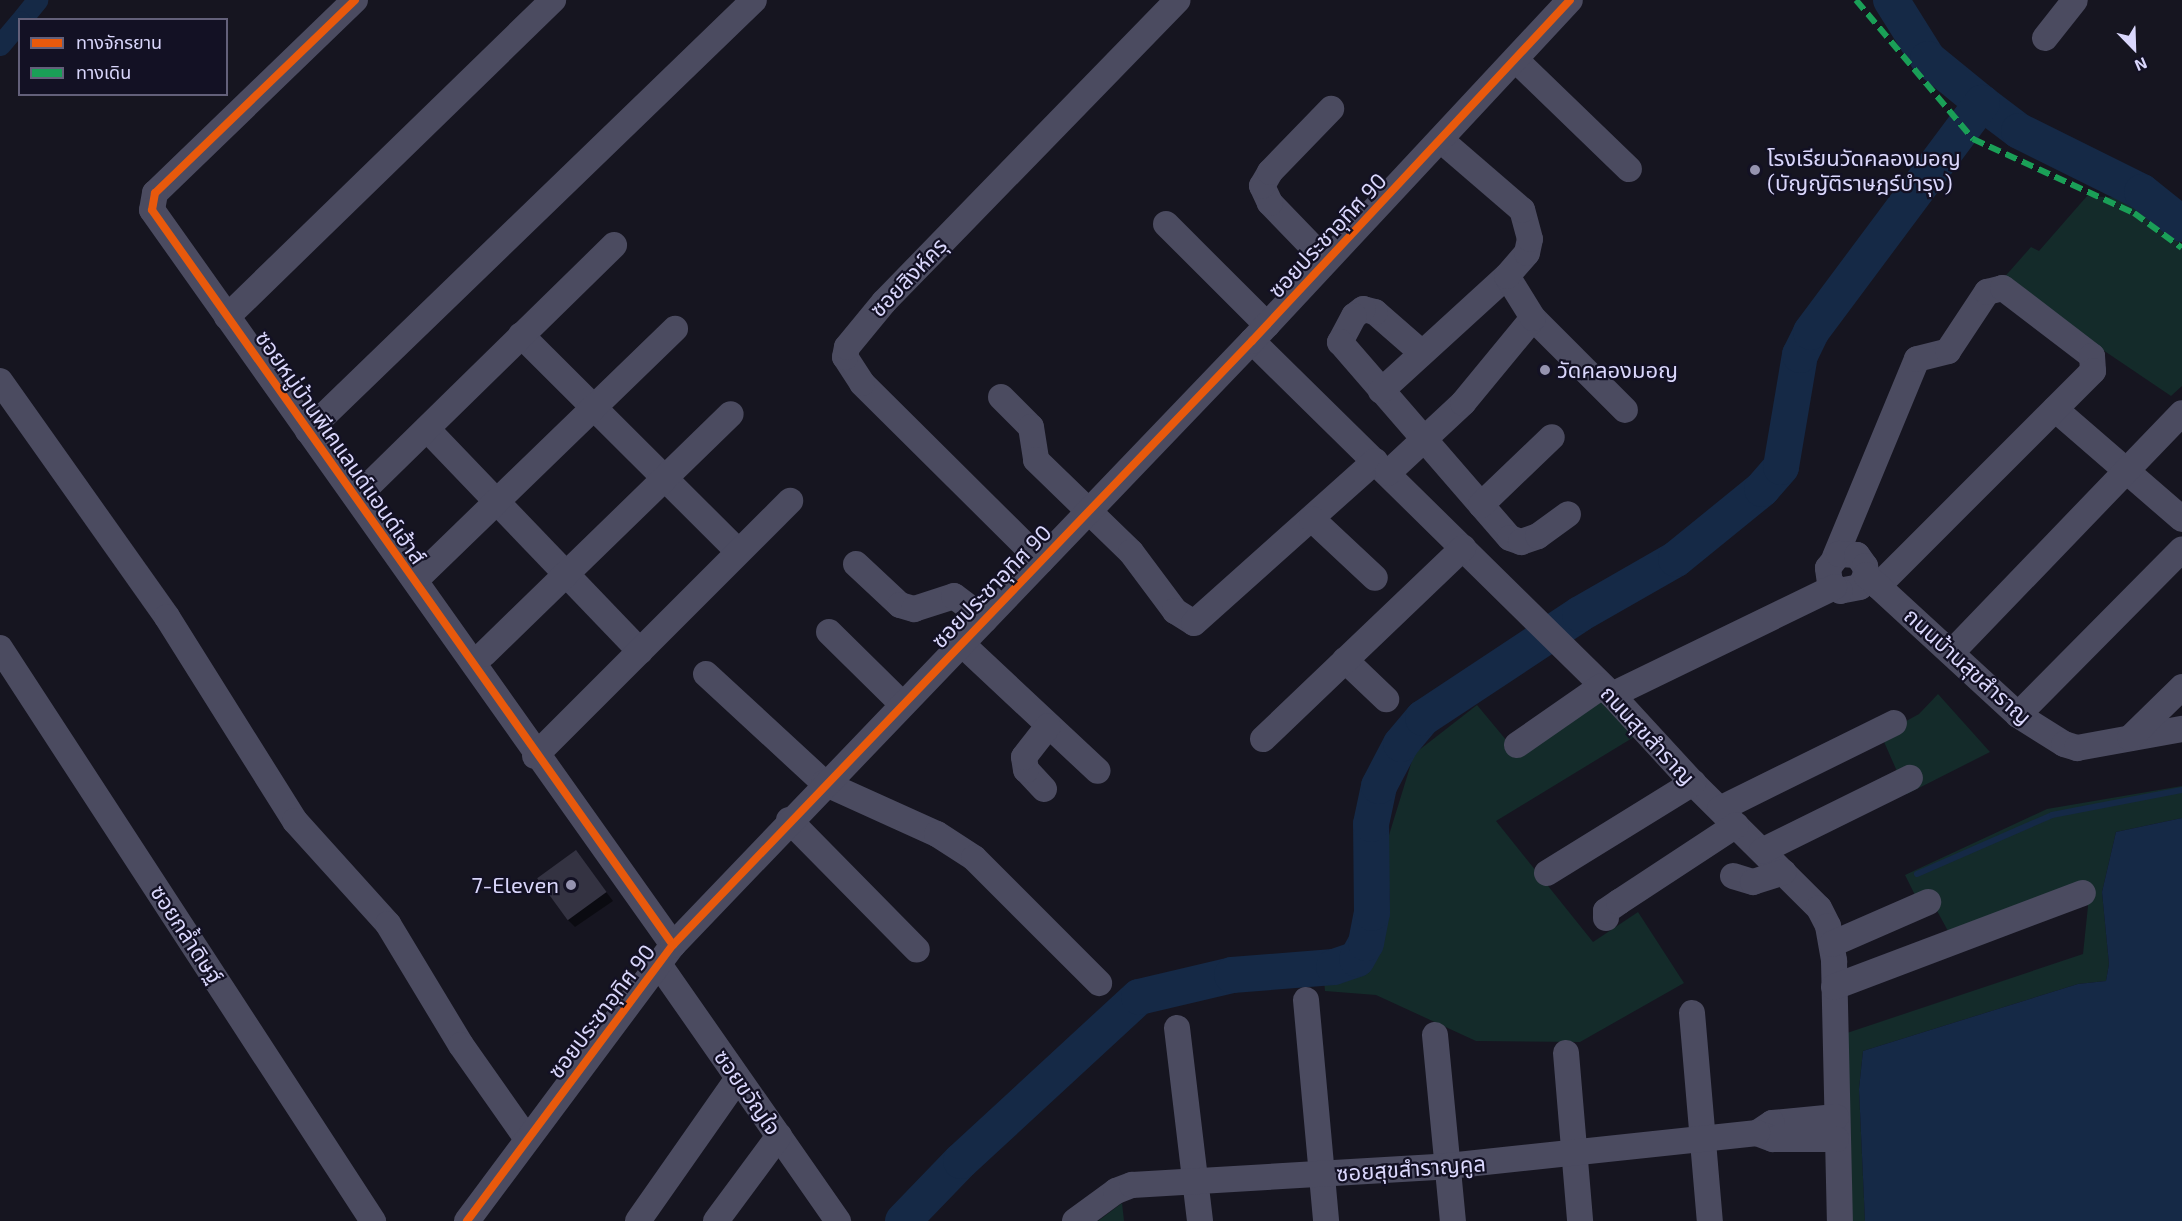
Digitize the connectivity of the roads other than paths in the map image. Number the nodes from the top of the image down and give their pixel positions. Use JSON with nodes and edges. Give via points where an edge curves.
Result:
{"nodes":[{"id":1,"x":355,"y":0,"type":"edge"},
{"id":2,"x":553,"y":0,"type":"edge"},
{"id":3,"x":753,"y":0,"type":"edge"},
{"id":4,"x":1178,"y":0,"type":"edge"},
{"id":5,"x":1570,"y":0,"type":"edge"},
{"id":6,"x":2075,"y":0,"type":"edge"},
{"id":7,"x":2045,"y":38,"type":"dead end"},
{"id":8,"x":1516,"y":60,"type":"junction"},
{"id":9,"x":1331,"y":108,"type":"dead end"},
{"id":10,"x":1441,"y":140,"type":"junction"},
{"id":11,"x":1629,"y":169,"type":"dead end"},
{"id":12,"x":1166,"y":224,"type":"dead end"},
{"id":13,"x":614,"y":244,"type":"dead end"},
{"id":14,"x":1326,"y":261,"type":"junction"},
{"id":15,"x":1507,"y":276,"type":"junction"},
{"id":16,"x":227,"y":317,"type":"junction"},
{"id":17,"x":1533,"y":318,"type":"junction"},
{"id":18,"x":675,"y":329,"type":"dead end"},
{"id":19,"x":1259,"y":333,"type":"junction"},
{"id":20,"x":521,"y":335,"type":"junction"},
{"id":21,"x":1422,"y":353,"type":"junction"},
{"id":22,"x":0,"y":381,"type":"edge"},
{"id":23,"x":1381,"y":391,"type":"junction"},
{"id":24,"x":1000,"y":397,"type":"dead end"},
{"id":25,"x":593,"y":409,"type":"junction"},
{"id":26,"x":2055,"y":409,"type":"junction"},
{"id":27,"x":1625,"y":410,"type":"dead end"},
{"id":28,"x":2182,"y":413,"type":"edge"},
{"id":29,"x":731,"y":414,"type":"dead end"},
{"id":30,"x":427,"y":429,"type":"junction"},
{"id":31,"x":308,"y":431,"type":"junction"},
{"id":32,"x":1551,"y":437,"type":"dead end"},
{"id":33,"x":1422,"y":440,"type":"junction"},
{"id":34,"x":1382,"y":467,"type":"junction"},
{"id":35,"x":2127,"y":471,"type":"junction"},
{"id":36,"x":664,"y":479,"type":"junction"},
{"id":37,"x":363,"y":490,"type":"dead end"},
{"id":38,"x":790,"y":501,"type":"dead end"},
{"id":39,"x":497,"y":502,"type":"junction"},
{"id":40,"x":1481,"y":505,"type":"junction"},
{"id":41,"x":1091,"y":510,"type":"junction"},
{"id":42,"x":1568,"y":514,"type":"dead end"},
{"id":43,"x":1312,"y":519,"type":"junction"},
{"id":44,"x":2182,"y":519,"type":"edge"},
{"id":45,"x":1463,"y":548,"type":"junction"},
{"id":46,"x":2182,"y":549,"type":"edge"},
{"id":47,"x":738,"y":551,"type":"junction"},
{"id":48,"x":1834,"y":557,"type":"junction"},
{"id":49,"x":1041,"y":561,"type":"junction"},
{"id":50,"x":856,"y":564,"type":"dead end"},
{"id":51,"x":423,"y":573,"type":"dead end"},
{"id":52,"x":566,"y":574,"type":"junction"},
{"id":53,"x":1375,"y":578,"type":"dead end"},
{"id":54,"x":1872,"y":580,"type":"junction"},
{"id":55,"x":1834,"y":587,"type":"junction"},
{"id":56,"x":985,"y":619,"type":"junction"},
{"id":57,"x":829,"y":632,"type":"dead end"},
{"id":58,"x":961,"y":643,"type":"junction"},
{"id":59,"x":0,"y":648,"type":"edge"},
{"id":60,"x":640,"y":651,"type":"junction"},
{"id":61,"x":1953,"y":651,"type":"junction"},
{"id":62,"x":484,"y":654,"type":"dead end"},
{"id":63,"x":1345,"y":660,"type":"junction"},
{"id":64,"x":706,"y":674,"type":"dead end"},
{"id":65,"x":2182,"y":687,"type":"edge"},
{"id":66,"x":1607,"y":690,"type":"junction"},
{"id":67,"x":1386,"y":699,"type":"dead end"},
{"id":68,"x":902,"y":704,"type":"junction"},
{"id":69,"x":2018,"y":715,"type":"junction"},
{"id":70,"x":1894,"y":723,"type":"dead end"},
{"id":71,"x":1048,"y":726,"type":"junction"},
{"id":72,"x":2182,"y":729,"type":"edge"},
{"id":73,"x":2130,"y":738,"type":"junction"},
{"id":74,"x":1263,"y":739,"type":"dead end"},
{"id":75,"x":1517,"y":745,"type":"dead end"},
{"id":76,"x":536,"y":756,"type":"junction"},
{"id":77,"x":1098,"y":771,"type":"dead end"},
{"id":78,"x":1910,"y":778,"type":"dead end"},
{"id":79,"x":824,"y":783,"type":"junction"},
{"id":80,"x":1693,"y":783,"type":"junction"},
{"id":81,"x":1044,"y":789,"type":"dead end"},
{"id":82,"x":1728,"y":817,"type":"junction"},
{"id":83,"x":789,"y":820,"type":"junction"},
{"id":84,"x":1762,"y":850,"type":"junction"},
{"id":85,"x":1783,"y":872,"type":"junction"},
{"id":86,"x":1547,"y":873,"type":"dead end"},
{"id":87,"x":1733,"y":876,"type":"dead end"},
{"id":88,"x":2083,"y":893,"type":"dead end"},
{"id":89,"x":1928,"y":902,"type":"dead end"},
{"id":90,"x":1606,"y":918,"type":"dead end"},
{"id":91,"x":1832,"y":944,"type":"junction"},
{"id":92,"x":916,"y":950,"type":"dead end"},
{"id":93,"x":666,"y":954,"type":"junction"},
{"id":94,"x":1099,"y":983,"type":"dead end"},
{"id":95,"x":1834,"y":987,"type":"junction"},
{"id":96,"x":1306,"y":1000,"type":"dead end"},
{"id":97,"x":1692,"y":1013,"type":"dead end"},
{"id":98,"x":1177,"y":1028,"type":"dead end"},
{"id":99,"x":1435,"y":1035,"type":"dead end"},
{"id":100,"x":1566,"y":1053,"type":"dead end"},
{"id":101,"x":738,"y":1078,"type":"junction"},
{"id":102,"x":1836,"y":1128,"type":"junction"},
{"id":103,"x":778,"y":1136,"type":"junction"},
{"id":104,"x":527,"y":1139,"type":"junction"},
{"id":105,"x":1703,"y":1141,"type":"junction"},
{"id":106,"x":1574,"y":1155,"type":"junction"},
{"id":107,"x":1448,"y":1166,"type":"junction"},
{"id":108,"x":1322,"y":1175,"type":"junction"},
{"id":109,"x":1196,"y":1180,"type":"junction"},
{"id":110,"x":373,"y":1221,"type":"edge"},
{"id":111,"x":467,"y":1221,"type":"edge"},
{"id":112,"x":638,"y":1221,"type":"edge"},
{"id":113,"x":716,"y":1221,"type":"edge"},
{"id":114,"x":838,"y":1221,"type":"edge"},
{"id":115,"x":1075,"y":1221,"type":"edge"},
{"id":116,"x":1200,"y":1221,"type":"edge"},
{"id":117,"x":1326,"y":1221,"type":"edge"},
{"id":118,"x":1454,"y":1221,"type":"edge"},
{"id":119,"x":1580,"y":1221,"type":"edge"},
{"id":120,"x":1710,"y":1221,"type":"edge"},
{"id":121,"x":1840,"y":1221,"type":"edge"}],
"edges":[{"from":1,"to":16,"type":"street","name":"ซอยหมู่บ้านพีเคแลนด์แอนด์เฮ้าส์","via":[[155,193],[151,202],[156,218]]},
{"from":2,"to":16,"type":"street"},
{"from":3,"to":31,"type":"street"},
{"from":4,"to":49,"type":"street","name":"ซอยสิงห์ครุ","via":[[884,302],[847,346],[846,357],[862,383]]},
{"from":5,"to":8,"type":"street","name":"ซอยประชาอุทิศ 90"},
{"from":6,"to":7,"type":"street"},
{"from":8,"to":10,"type":"street","name":"ซอยประชาอุทิศ 90"},
{"from":8,"to":11,"type":"street"},
{"from":9,"to":14,"type":"street","via":[[1270,172],[1262,186],[1270,203]]},
{"from":10,"to":14,"type":"street","name":"ซอยประชาอุทิศ 90"},
{"from":10,"to":15,"type":"street","via":[[1522,210],[1530,239],[1527,253]]},
{"from":12,"to":19,"type":"street","name":"ถนนสุขสำราญ"},
{"from":13,"to":20,"type":"street"},
{"from":14,"to":19,"type":"street","name":"ซอยประชาอุทิศ 90"},
{"from":15,"to":17,"type":"street"},
{"from":15,"to":21,"type":"street"},
{"from":16,"to":31,"type":"street","name":"ซอยหมู่บ้านพีเคแลนด์แอนด์เฮ้าส์"},
{"from":17,"to":27,"type":"street"},
{"from":17,"to":33,"type":"street","via":[[1470,395]]},
{"from":18,"to":25,"type":"street"},
{"from":19,"to":34,"type":"street","name":"ถนนสุขสำราญ"},
{"from":19,"to":41,"type":"street","name":"ซอยประชาอุทิศ 90"},
{"from":20,"to":25,"type":"street"},
{"from":20,"to":30,"type":"street"},
{"from":21,"to":23,"type":"street"},
{"from":21,"to":23,"type":"street","via":[[1375,312],[1362,309],[1354,316],[1340,342]]},
{"from":22,"to":104,"type":"street","via":[[167,617],[295,821],[388,924],[457,1039]]},
{"from":23,"to":33,"type":"street"},
{"from":24,"to":41,"type":"street","via":[[1030,427],[1036,460]]},
{"from":25,"to":36,"type":"street"},
{"from":25,"to":39,"type":"street"},
{"from":26,"to":35,"type":"street"},
{"from":26,"to":48,"type":"street","via":[[2093,371],[2092,356],[2003,288],[1994,287],[1952,348],[1917,359]]},
{"from":26,"to":54,"type":"street"},
{"from":28,"to":35,"type":"street"},
{"from":29,"to":36,"type":"street"},
{"from":30,"to":37,"type":"street"},
{"from":30,"to":39,"type":"street"},
{"from":31,"to":76,"type":"street","name":"ซอยหมู่บ้านพีเคแลนด์แอนด์เฮ้าส์"},
{"from":32,"to":40,"type":"street"},
{"from":33,"to":34,"type":"street"},
{"from":33,"to":40,"type":"street"},
{"from":34,"to":43,"type":"street"},
{"from":34,"to":45,"type":"street","name":"ถนนสุขสำราญ"},
{"from":35,"to":44,"type":"street"},
{"from":35,"to":61,"type":"street"},
{"from":36,"to":47,"type":"street"},
{"from":36,"to":52,"type":"street"},
{"from":38,"to":47,"type":"street"},
{"from":39,"to":51,"type":"street"},
{"from":39,"to":52,"type":"street"},
{"from":40,"to":42,"type":"street","via":[[1510,538],[1521,542],[1538,536]]},
{"from":41,"to":43,"type":"street","via":[[1131,552],[1175,611],[1194,623]]},
{"from":41,"to":49,"type":"street","name":"ซอยประชาอุทิศ 90"},
{"from":43,"to":53,"type":"street"},
{"from":45,"to":63,"type":"street"},
{"from":45,"to":66,"type":"street","name":"ถนนสุขสำราญ"},
{"from":46,"to":69,"type":"street"},
{"from":47,"to":60,"type":"street"},
{"from":48,"to":54,"type":"street","name":"ถนนบ้านสุขสำราญ","via":[[1843,553],[1857,555]]},
{"from":48,"to":55,"type":"street","via":[[1827,573]]},
{"from":49,"to":56,"type":"street","name":"ซอยประชาอุทิศ 90"},
{"from":50,"to":56,"type":"street","via":[[900,605],[914,609],[954,596]]},
{"from":52,"to":60,"type":"street"},
{"from":52,"to":62,"type":"street"},
{"from":54,"to":55,"type":"street","via":[[1854,591]]},
{"from":54,"to":61,"type":"street","name":"ถนนบ้านสุขสำราญ"},
{"from":55,"to":66,"type":"street"},
{"from":56,"to":58,"type":"street","name":"ซอยประชาอุทิศ 90"},
{"from":57,"to":68,"type":"street"},
{"from":58,"to":68,"type":"street","name":"ซอยประชาอุทิศ 90"},
{"from":58,"to":71,"type":"street"},
{"from":59,"to":110,"type":"street","name":"ซอยกล้ำดิษฐ์"},
{"from":60,"to":76,"type":"street"},
{"from":61,"to":69,"type":"street","name":"ถนนบ้านสุขสำราญ"},
{"from":63,"to":67,"type":"street"},
{"from":63,"to":74,"type":"street"},
{"from":64,"to":79,"type":"street"},
{"from":65,"to":73,"type":"street"},
{"from":66,"to":75,"type":"street"},
{"from":66,"to":80,"type":"street","name":"ถนนสุขสำราญ"},
{"from":68,"to":79,"type":"street","name":"ซอยประชาอุทิศ 90"},
{"from":69,"to":73,"type":"street","name":"ถนนบ้านสุขสำราญ","via":[[2069,747]]},
{"from":70,"to":82,"type":"street"},
{"from":71,"to":77,"type":"street"},
{"from":71,"to":81,"type":"street","via":[[1024,757],[1026,770]]},
{"from":72,"to":73,"type":"street","name":"ถนนบ้านสุขสำราญ"},
{"from":76,"to":93,"type":"street","name":"ซอยหมู่บ้านพีเคแลนด์แอนด์เฮ้าส์"},
{"from":78,"to":84,"type":"street"},
{"from":79,"to":83,"type":"street","name":"ซอยประชาอุทิศ 90"},
{"from":79,"to":94,"type":"street","via":[[929,830],[974,858]]},
{"from":80,"to":82,"type":"street","name":"ถนนสุขสำราญ"},
{"from":80,"to":86,"type":"street"},
{"from":82,"to":84,"type":"street","name":"ถนนสุขสำราญ"},
{"from":82,"to":90,"type":"street","via":[[1606,911]]},
{"from":83,"to":92,"type":"street"},
{"from":83,"to":93,"type":"street","name":"ซอยประชาอุทิศ 90"},
{"from":84,"to":85,"type":"street","name":"ถนนสุขสำราญ"},
{"from":85,"to":87,"type":"street","via":[[1753,882]]},
{"from":85,"to":91,"type":"street","name":"ถนนสุขสำราญ","via":[[1819,908]]},
{"from":88,"to":95,"type":"street"},
{"from":89,"to":91,"type":"street"},
{"from":91,"to":95,"type":"street","name":"ถนนสุขสำราญ"},
{"from":93,"to":101,"type":"street","name":"ซอยขวัญใจ"},
{"from":93,"to":104,"type":"street","name":"ซอยประชาอุทิศ 90"},
{"from":95,"to":102,"type":"street","name":"ถนนสุขสำราญ"},
{"from":96,"to":108,"type":"street"},
{"from":97,"to":105,"type":"street"},
{"from":98,"to":109,"type":"street"},
{"from":99,"to":107,"type":"street"},
{"from":100,"to":106,"type":"street"},
{"from":101,"to":103,"type":"street","name":"ซอยขวัญใจ"},
{"from":101,"to":112,"type":"street"},
{"from":102,"to":105,"type":"street","name":"ซอยสุขสำราญคูล","via":[[1772,1123],[1757,1133]]},
{"from":102,"to":121,"type":"street","name":"ถนนสุขสำราญ"},
{"from":103,"to":113,"type":"street"},
{"from":103,"to":114,"type":"street","name":"ซอยขวัญใจ"},
{"from":104,"to":111,"type":"street","name":"ซอยประชาอุทิศ 90"},
{"from":105,"to":106,"type":"street","name":"ซอยสุขสำราญคูล"},
{"from":105,"to":120,"type":"street"},
{"from":106,"to":107,"type":"street","name":"ซอยสุขสำราญคูล"},
{"from":106,"to":119,"type":"street"},
{"from":107,"to":108,"type":"street","name":"ซอยสุขสำราญคูล"},
{"from":107,"to":118,"type":"street"},
{"from":108,"to":109,"type":"street","name":"ซอยสุขสำราญคูล"},
{"from":108,"to":117,"type":"street"},
{"from":109,"to":115,"type":"street","name":"ซอยสุขสำราญคูล","via":[[1132,1185],[1116,1191]]},
{"from":109,"to":116,"type":"street"}]}
